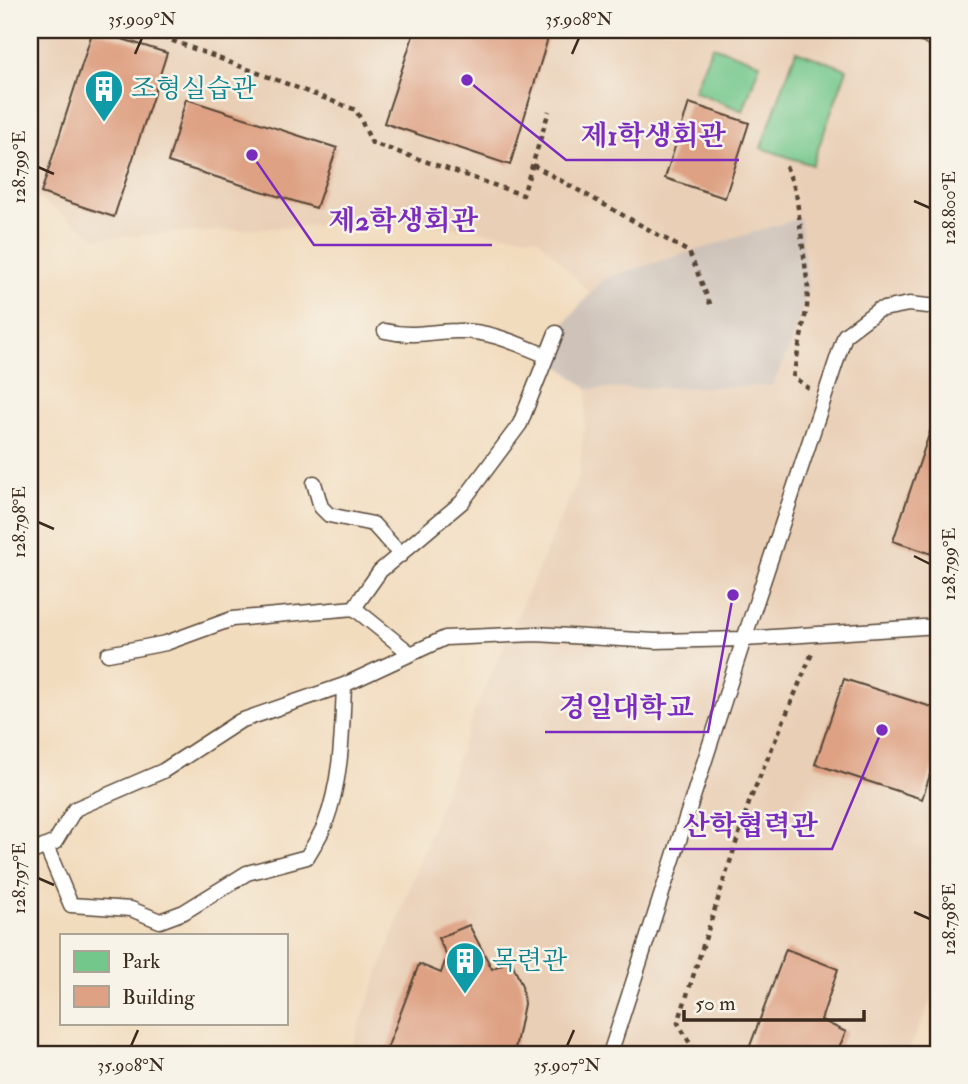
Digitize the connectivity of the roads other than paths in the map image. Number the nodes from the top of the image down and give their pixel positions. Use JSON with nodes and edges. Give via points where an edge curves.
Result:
{"nodes":[{"id":1,"x":908,"y":30,"type":"edge"},
{"id":2,"x":938,"y":40,"type":"edge"},
{"id":3,"x":938,"y":307,"type":"edge"},
{"id":4,"x":385,"y":331,"type":"dead end"},
{"id":5,"x":556,"y":333,"type":"dead end"},
{"id":6,"x":547,"y":356,"type":"junction"},
{"id":7,"x":314,"y":483,"type":"dead end"},
{"id":8,"x":401,"y":555,"type":"junction"},
{"id":9,"x":354,"y":608,"type":"junction"},
{"id":10,"x":938,"y":626,"type":"edge"},
{"id":11,"x":744,"y":639,"type":"junction"},
{"id":12,"x":108,"y":654,"type":"dead end"},
{"id":13,"x":411,"y":654,"type":"junction"},
{"id":14,"x":344,"y":685,"type":"junction"},
{"id":15,"x":46,"y":846,"type":"junction"},
{"id":16,"x":30,"y":853,"type":"edge"},
{"id":17,"x":610,"y":1054,"type":"edge"}],
"edges":[{"from":1,"to":2,"type":"lane"},
{"from":3,"to":11,"type":"lane","via":[[909,304],[878,310],[845,335]]},
{"from":4,"to":6,"type":"lane","via":[[405,336],[481,332]]},
{"from":5,"to":6,"type":"lane"},
{"from":6,"to":8,"type":"lane","via":[[520,424],[462,502]]},
{"from":7,"to":8,"type":"lane","via":[[321,507],[329,514],[373,524]]},
{"from":8,"to":9,"type":"lane","via":[[380,571]]},
{"from":9,"to":12,"type":"lane","via":[[232,618],[166,643]]},
{"from":9,"to":13,"type":"lane"},
{"from":10,"to":11,"type":"lane"},
{"from":11,"to":13,"type":"lane","via":[[655,641],[536,634],[444,638]]},
{"from":11,"to":17,"type":"lane"},
{"from":13,"to":14,"type":"lane"},
{"from":14,"to":15,"type":"lane","via":[[240,721],[163,771],[75,809],[55,842]]},
{"from":14,"to":15,"type":"lane","via":[[336,788],[324,827],[307,857],[247,873],[184,912],[160,921],[131,909],[71,905]]},
{"from":15,"to":16,"type":"lane"}]}
